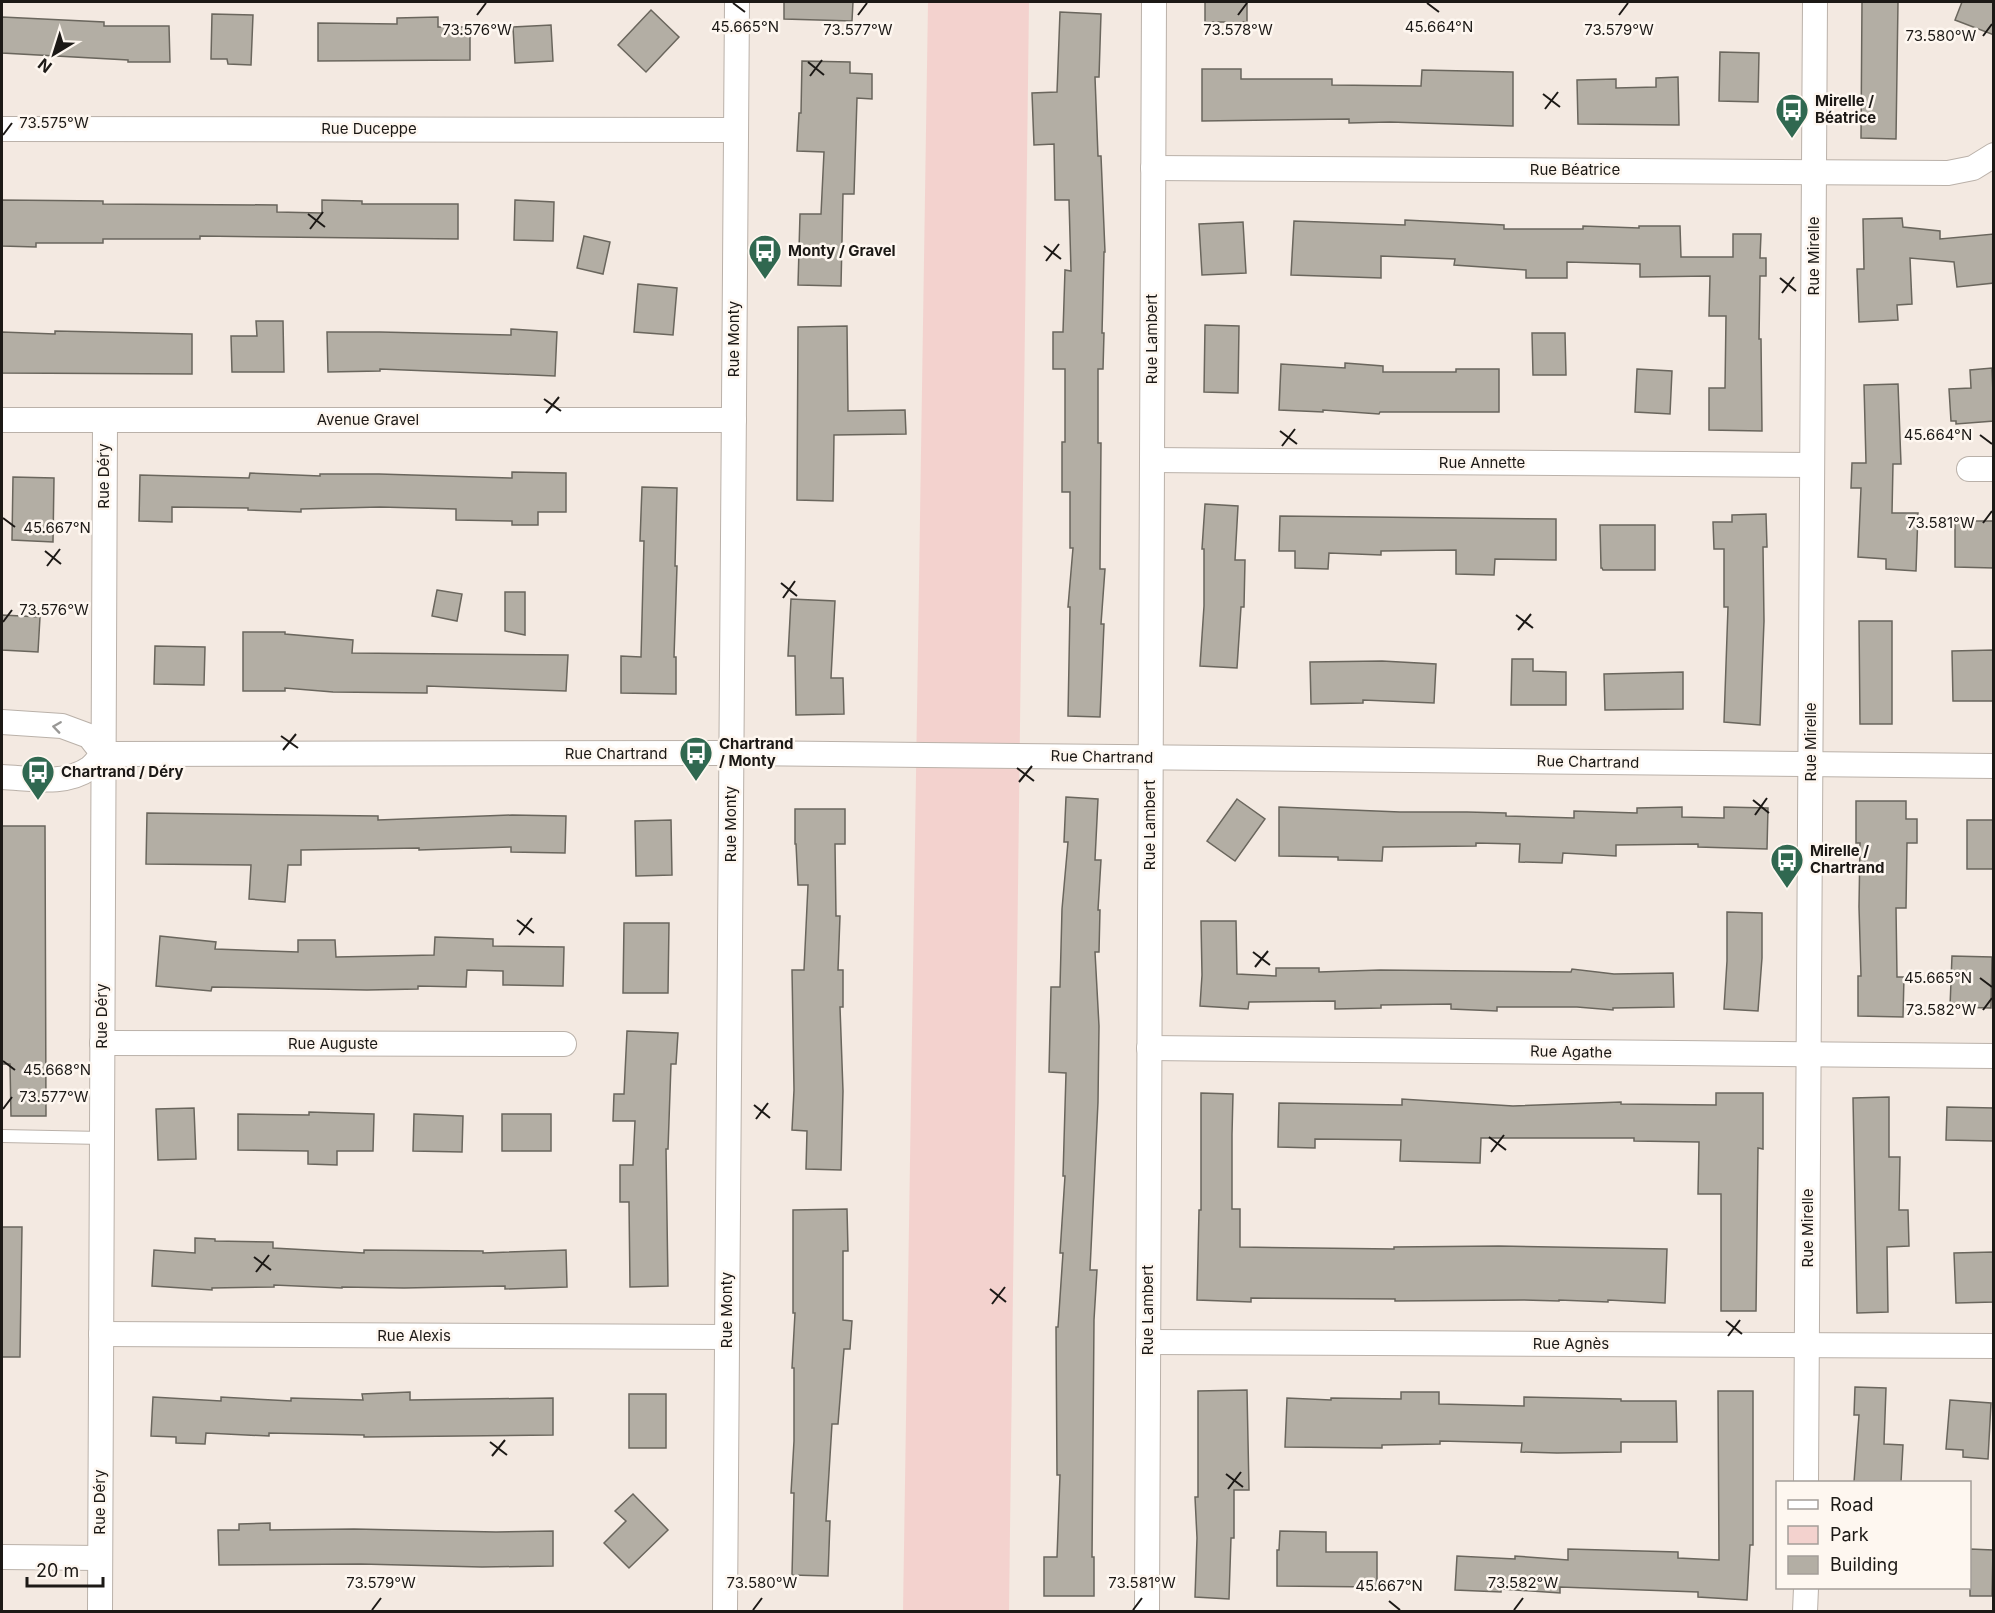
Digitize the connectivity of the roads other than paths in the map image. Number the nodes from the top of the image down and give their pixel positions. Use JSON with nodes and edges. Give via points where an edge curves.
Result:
{"nodes":[{"id":1,"x":737,"y":2,"type":"edge"},
{"id":2,"x":1154,"y":2,"type":"edge"},
{"id":3,"x":1815,"y":2,"type":"edge"},
{"id":4,"x":2,"y":129,"type":"edge"},
{"id":5,"x":736,"y":130,"type":"junction"},
{"id":6,"x":1994,"y":155,"type":"edge"},
{"id":7,"x":1153,"y":168,"type":"junction"},
{"id":8,"x":1815,"y":172,"type":"junction"},
{"id":9,"x":2,"y":420,"type":"edge"},
{"id":10,"x":105,"y":420,"type":"junction"},
{"id":11,"x":734,"y":420,"type":"junction"},
{"id":12,"x":1152,"y":460,"type":"junction"},
{"id":13,"x":1812,"y":465,"type":"junction"},
{"id":14,"x":1969,"y":469,"type":"dead end"},
{"id":15,"x":1994,"y":469,"type":"edge"},
{"id":16,"x":2,"y":722,"type":"edge"},
{"id":17,"x":731,"y":753,"type":"junction"},
{"id":18,"x":103,"y":754,"type":"junction"},
{"id":19,"x":1150,"y":758,"type":"junction"},
{"id":20,"x":1811,"y":764,"type":"junction"},
{"id":21,"x":1994,"y":766,"type":"edge"},
{"id":22,"x":2,"y":777,"type":"edge"},
{"id":23,"x":102,"y":1042,"type":"junction"},
{"id":24,"x":564,"y":1044,"type":"dead end"},
{"id":25,"x":1149,"y":1048,"type":"junction"},
{"id":26,"x":1809,"y":1054,"type":"junction"},
{"id":27,"x":1994,"y":1056,"type":"edge"},
{"id":28,"x":2,"y":1136,"type":"edge"},
{"id":29,"x":102,"y":1138,"type":"junction"},
{"id":30,"x":101,"y":1334,"type":"junction"},
{"id":31,"x":727,"y":1337,"type":"junction"},
{"id":32,"x":1148,"y":1342,"type":"junction"},
{"id":33,"x":1807,"y":1346,"type":"junction"},
{"id":34,"x":1994,"y":1347,"type":"edge"},
{"id":35,"x":1806,"y":1481,"type":"edge"},
{"id":36,"x":2,"y":1557,"type":"edge"},
{"id":37,"x":100,"y":1558,"type":"junction"},
{"id":38,"x":1806,"y":1589,"type":"edge"},
{"id":39,"x":100,"y":1611,"type":"edge"},
{"id":40,"x":725,"y":1611,"type":"edge"},
{"id":41,"x":1147,"y":1611,"type":"edge"},
{"id":42,"x":1805,"y":1611,"type":"edge"}],
"edges":[{"from":1,"to":5,"type":"street","name":"Rue Monty"},
{"from":2,"to":7,"type":"street","name":"Rue Lambert"},
{"from":3,"to":8,"type":"street","name":"Rue Mirelle"},
{"from":4,"to":5,"type":"street","name":"Rue Duceppe"},
{"from":5,"to":11,"type":"street","name":"Rue Monty"},
{"from":6,"to":8,"type":"street","name":"Rue Béatrice","via":[[1973,168],[1948,173]]},
{"from":7,"to":8,"type":"street","name":"Rue Béatrice"},
{"from":7,"to":12,"type":"street","name":"Rue Lambert"},
{"from":8,"to":13,"type":"street","name":"Rue Mirelle"},
{"from":9,"to":10,"type":"street","name":"Avenue Gravel"},
{"from":10,"to":11,"type":"street","name":"Avenue Gravel"},
{"from":10,"to":18,"type":"street","name":"Rue Déry"},
{"from":11,"to":17,"type":"street","name":"Rue Monty"},
{"from":12,"to":13,"type":"street","name":"Rue Annette"},
{"from":12,"to":19,"type":"street","name":"Rue Lambert"},
{"from":13,"to":20,"type":"street","name":"Rue Mirelle"},
{"from":14,"to":15,"type":"street"},
{"from":18,"to":16,"type":"street","one_way":true,"via":[[89,736],[62,726]]},
{"from":17,"to":18,"type":"street","name":"Rue Chartrand"},
{"from":17,"to":19,"type":"street","name":"Rue Chartrand"},
{"from":17,"to":31,"type":"street","name":"Rue Monty"},
{"from":18,"to":22,"type":"street","via":[[90,768],[73,777]]},
{"from":18,"to":23,"type":"street","name":"Rue Déry"},
{"from":19,"to":20,"type":"street","name":"Rue Chartrand"},
{"from":19,"to":25,"type":"street","name":"Rue Lambert"},
{"from":20,"to":21,"type":"street","name":"Rue Chartrand"},
{"from":20,"to":26,"type":"street","name":"Rue Mirelle"},
{"from":23,"to":24,"type":"street","name":"Rue Auguste"},
{"from":23,"to":29,"type":"street","name":"Rue Déry"},
{"from":25,"to":26,"type":"street","name":"Rue Agathe"},
{"from":25,"to":32,"type":"street","name":"Rue Lambert"},
{"from":26,"to":27,"type":"street","name":"Rue Agathe"},
{"from":26,"to":33,"type":"street","name":"Rue Mirelle"},
{"from":28,"to":29,"type":"lane"},
{"from":29,"to":30,"type":"street","name":"Rue Déry"},
{"from":30,"to":31,"type":"street","name":"Rue Alexis"},
{"from":30,"to":37,"type":"street","name":"Rue Déry"},
{"from":31,"to":40,"type":"street","name":"Rue Monty"},
{"from":32,"to":33,"type":"street","name":"Rue Agnès"},
{"from":32,"to":41,"type":"street","name":"Rue Lambert"},
{"from":33,"to":34,"type":"street","name":"Rue Agnès"},
{"from":33,"to":35,"type":"street","name":"Rue Mirelle"},
{"from":36,"to":37,"type":"street"},
{"from":37,"to":39,"type":"street","name":"Rue Déry"},
{"from":38,"to":42,"type":"street"}]}
